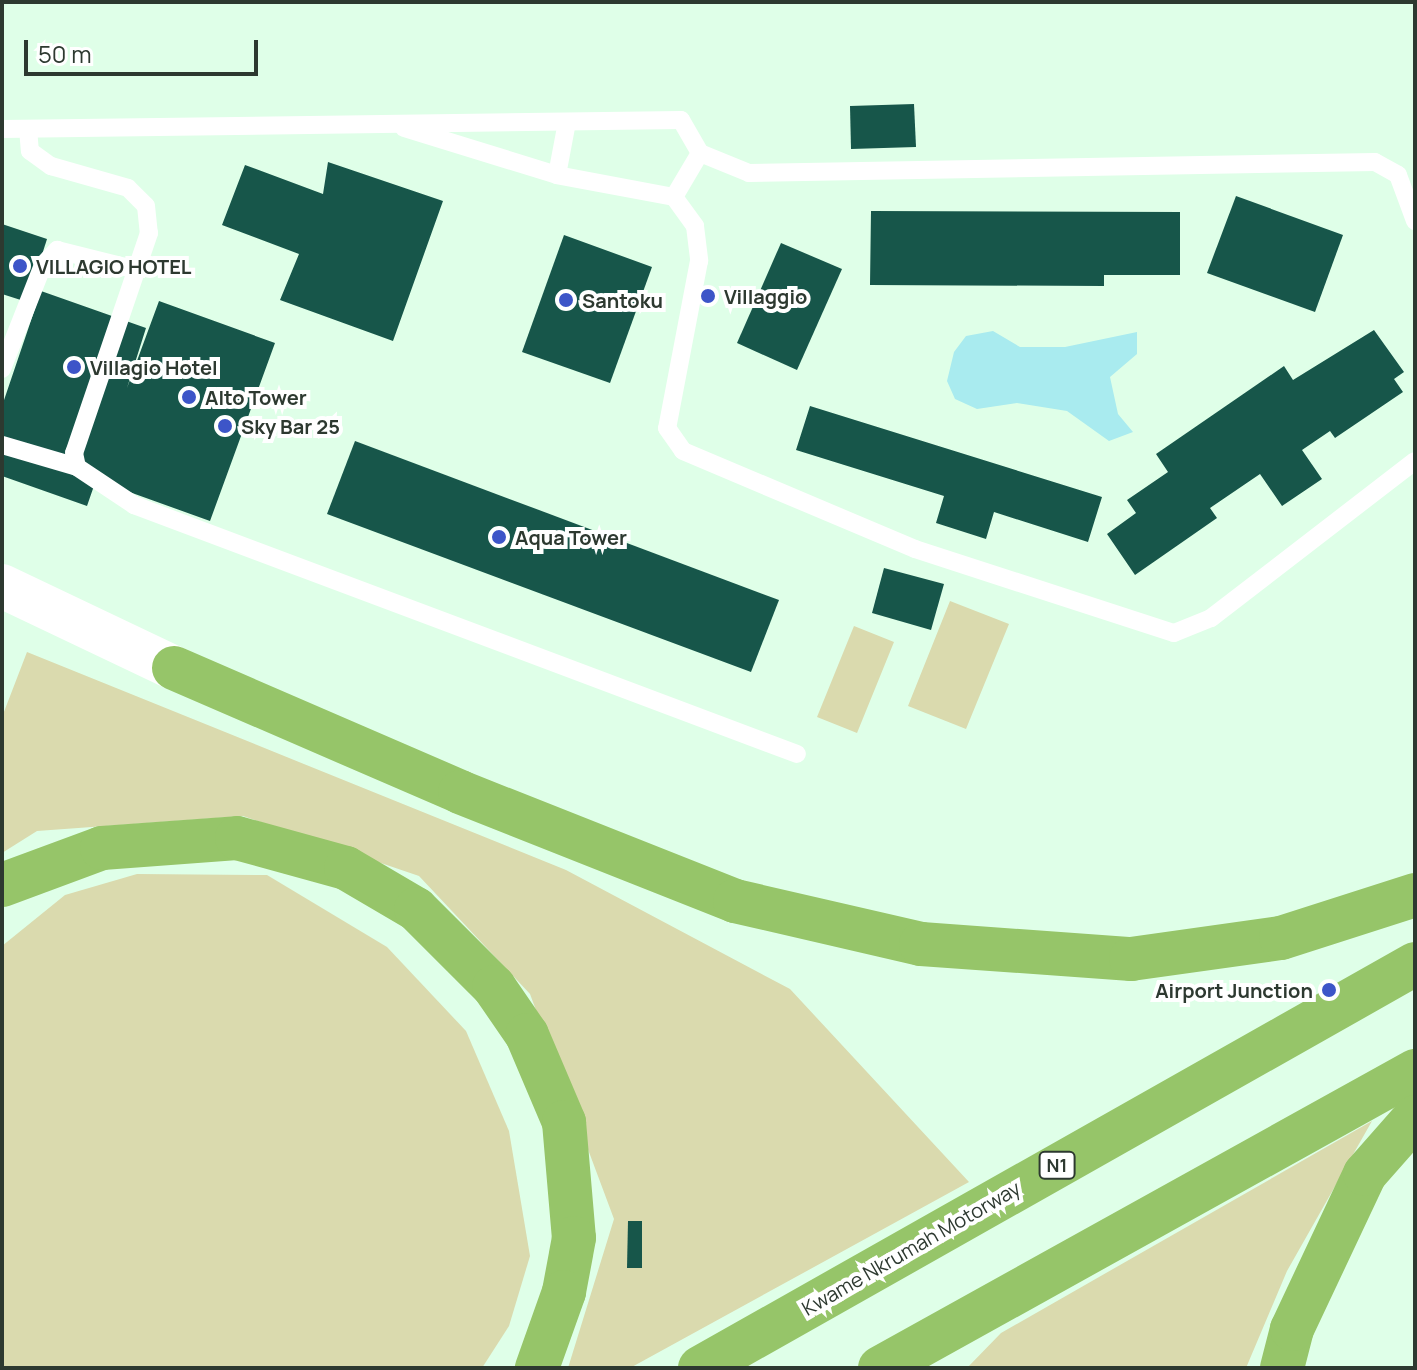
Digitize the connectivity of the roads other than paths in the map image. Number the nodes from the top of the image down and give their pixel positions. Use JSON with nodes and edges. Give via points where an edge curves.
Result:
{"nodes":[{"id":1,"x":567,"y":122,"type":"junction"},
{"id":2,"x":404,"y":128,"type":"junction"},
{"id":3,"x":2,"y":129,"type":"edge"},
{"id":4,"x":28,"y":129,"type":"junction"},
{"id":5,"x":700,"y":153,"type":"junction"},
{"id":6,"x":557,"y":175,"type":"junction"},
{"id":7,"x":674,"y":197,"type":"junction"},
{"id":8,"x":1415,"y":221,"type":"edge"},
{"id":9,"x":137,"y":270,"type":"junction"},
{"id":10,"x":2,"y":369,"type":"edge"},
{"id":11,"x":2,"y":445,"type":"edge"},
{"id":12,"x":1415,"y":461,"type":"edge"},
{"id":13,"x":77,"y":467,"type":"junction"},
{"id":14,"x":2,"y":586,"type":"edge"},
{"id":15,"x":174,"y":668,"type":"joint"},
{"id":16,"x":797,"y":754,"type":"dead end"},
{"id":17,"x":2,"y":885,"type":"edge"},
{"id":18,"x":1415,"y":895,"type":"edge"},
{"id":19,"x":1415,"y":964,"type":"edge"},
{"id":20,"x":1415,"y":1071,"type":"edge"},
{"id":21,"x":1415,"y":1117,"type":"edge"},
{"id":22,"x":537,"y":1368,"type":"edge"},
{"id":23,"x":700,"y":1368,"type":"edge"},
{"id":24,"x":880,"y":1368,"type":"edge"},
{"id":25,"x":1282,"y":1368,"type":"edge"}],
"edges":[{"from":1,"to":2,"type":"lane"},
{"from":1,"to":5,"type":"lane","via":[[681,120]]},
{"from":1,"to":6,"type":"lane"},
{"from":2,"to":4,"type":"lane"},
{"from":2,"to":6,"type":"lane"},
{"from":3,"to":4,"type":"lane"},
{"from":4,"to":9,"type":"lane","via":[[30,151],[51,166],[140,197],[149,233]]},
{"from":5,"to":7,"type":"lane"},
{"from":5,"to":8,"type":"lane","via":[[749,173],[1375,162],[1398,175]]},
{"from":6,"to":7,"type":"lane"},
{"from":7,"to":12,"type":"lane","via":[[695,226],[699,261],[667,428],[683,451],[915,549],[1174,633],[1211,618]]},
{"from":9,"to":10,"type":"lane","via":[[57,250],[43,265]]},
{"from":9,"to":13,"type":"lane","via":[[74,453]]},
{"from":11,"to":13,"type":"lane"},
{"from":13,"to":16,"type":"lane","via":[[134,505]]},
{"from":14,"to":15,"type":"street"},
{"from":15,"to":18,"type":"highway","via":[[460,792],[735,901],[921,944],[1131,959],[1281,938]]},
{"from":17,"to":22,"type":"highway","via":[[102,848],[237,838],[346,868],[416,909],[494,987],[527,1035],[564,1122],[574,1238],[564,1292]]},
{"from":19,"to":23,"type":"highway","name":"Kwame Nkrumah Motorway","number":"N1"},
{"from":20,"to":24,"type":"highway"},
{"from":21,"to":25,"type":"highway","via":[[1365,1174],[1292,1329]]}]}
